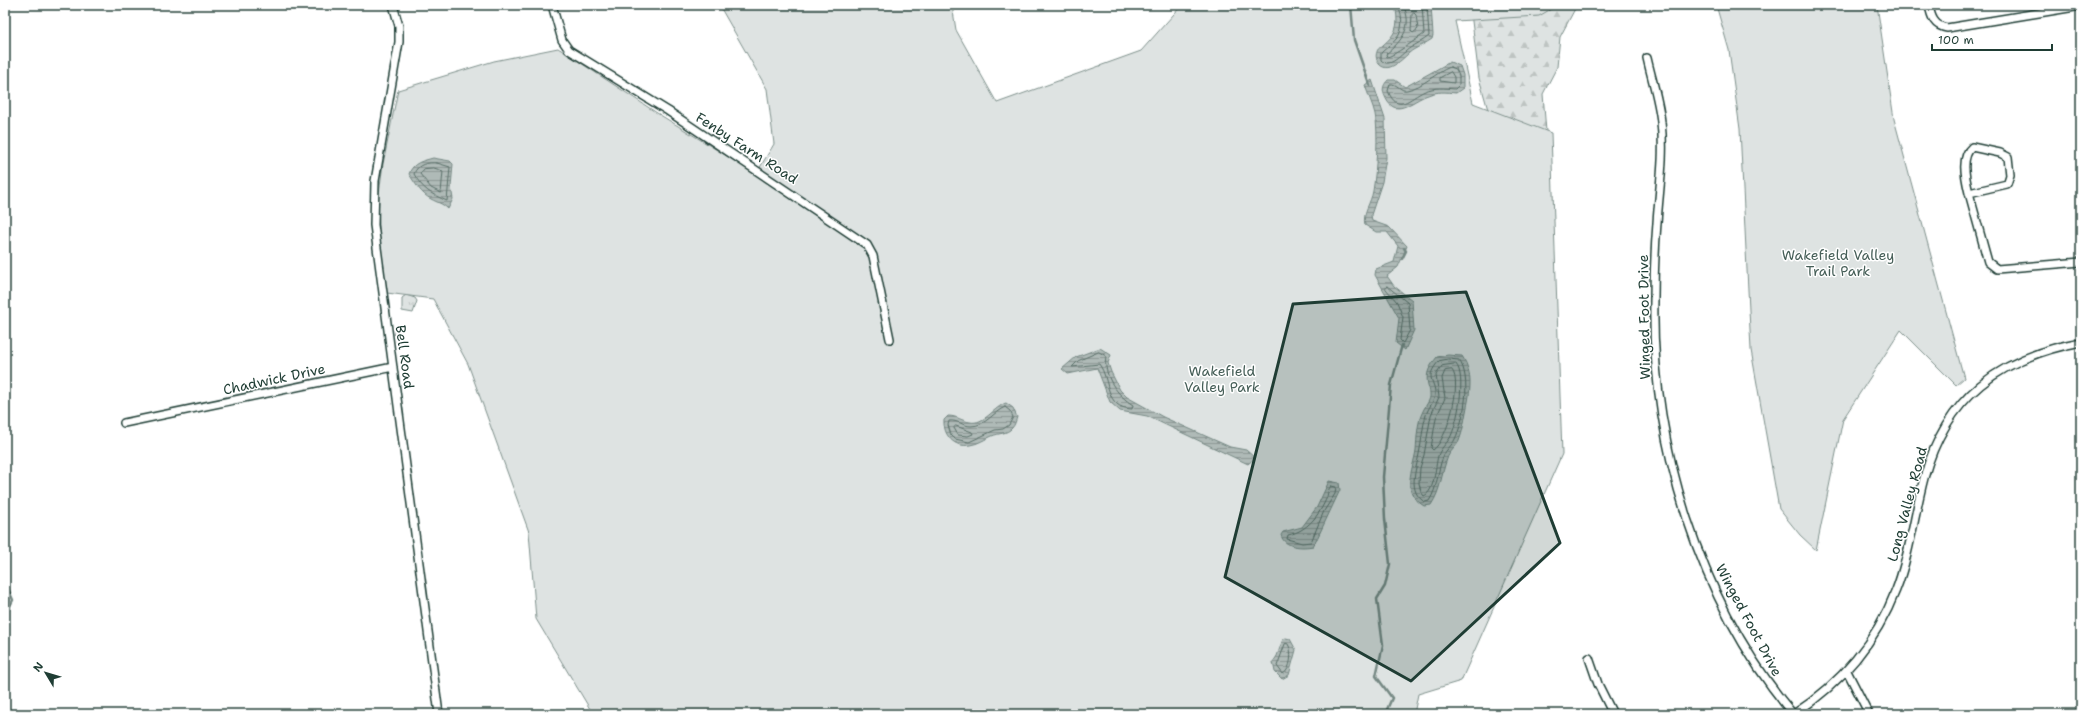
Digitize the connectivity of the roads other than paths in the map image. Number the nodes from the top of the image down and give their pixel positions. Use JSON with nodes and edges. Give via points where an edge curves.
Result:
{"nodes":[{"id":1,"x":393,"y":5,"type":"edge"},
{"id":2,"x":552,"y":5,"type":"edge"},
{"id":3,"x":1929,"y":5,"type":"edge"},
{"id":4,"x":2081,"y":6,"type":"edge"},
{"id":5,"x":1647,"y":58,"type":"dead end"},
{"id":6,"x":1969,"y":193,"type":"junction"},
{"id":7,"x":2081,"y":262,"type":"edge"},
{"id":8,"x":890,"y":339,"type":"dead end"},
{"id":9,"x":2081,"y":342,"type":"edge"},
{"id":10,"x":393,"y":367,"type":"junction"},
{"id":11,"x":124,"y":423,"type":"dead end"},
{"id":12,"x":1589,"y":658,"type":"dead end"},
{"id":13,"x":1847,"y":671,"type":"junction"},
{"id":14,"x":439,"y":714,"type":"edge"},
{"id":15,"x":1613,"y":714,"type":"edge"},
{"id":16,"x":1793,"y":714,"type":"edge"},
{"id":17,"x":1869,"y":714,"type":"edge"}],
"edges":[{"from":1,"to":10,"type":"street","name":"Bell Road","via":[[399,26],[399,42],[374,200],[377,256]]},
{"from":2,"to":8,"type":"street","name":"Fenby Farm Road","via":[[562,40],[569,50],[668,111],[866,245],[873,256]]},
{"from":3,"to":4,"type":"street","via":[[1932,18],[1947,28]]},
{"from":5,"to":16,"type":"street","name":"Winged Foot Drive","via":[[1659,110],[1662,138],[1654,329],[1658,386],[1669,453],[1691,529],[1716,590],[1772,689]]},
{"from":6,"to":6,"type":"street","via":[[1965,164],[1972,147],[2008,157],[2010,175],[2007,184]]},
{"from":6,"to":7,"type":"street","via":[[1988,262],[1997,268]]},
{"from":9,"to":13,"type":"street","name":"Long Valley Road","via":[[2036,354],[2000,371],[1970,394],[1951,416],[1931,455],[1910,547],[1896,590],[1881,624]]},
{"from":10,"to":11,"type":"street","name":"Chadwick Drive"},
{"from":10,"to":14,"type":"street","name":"Bell Road"},
{"from":12,"to":15,"type":"street"},
{"from":13,"to":16,"type":"street","name":"Long Valley Road","via":[[1828,689]]},
{"from":13,"to":17,"type":"street"}]}
